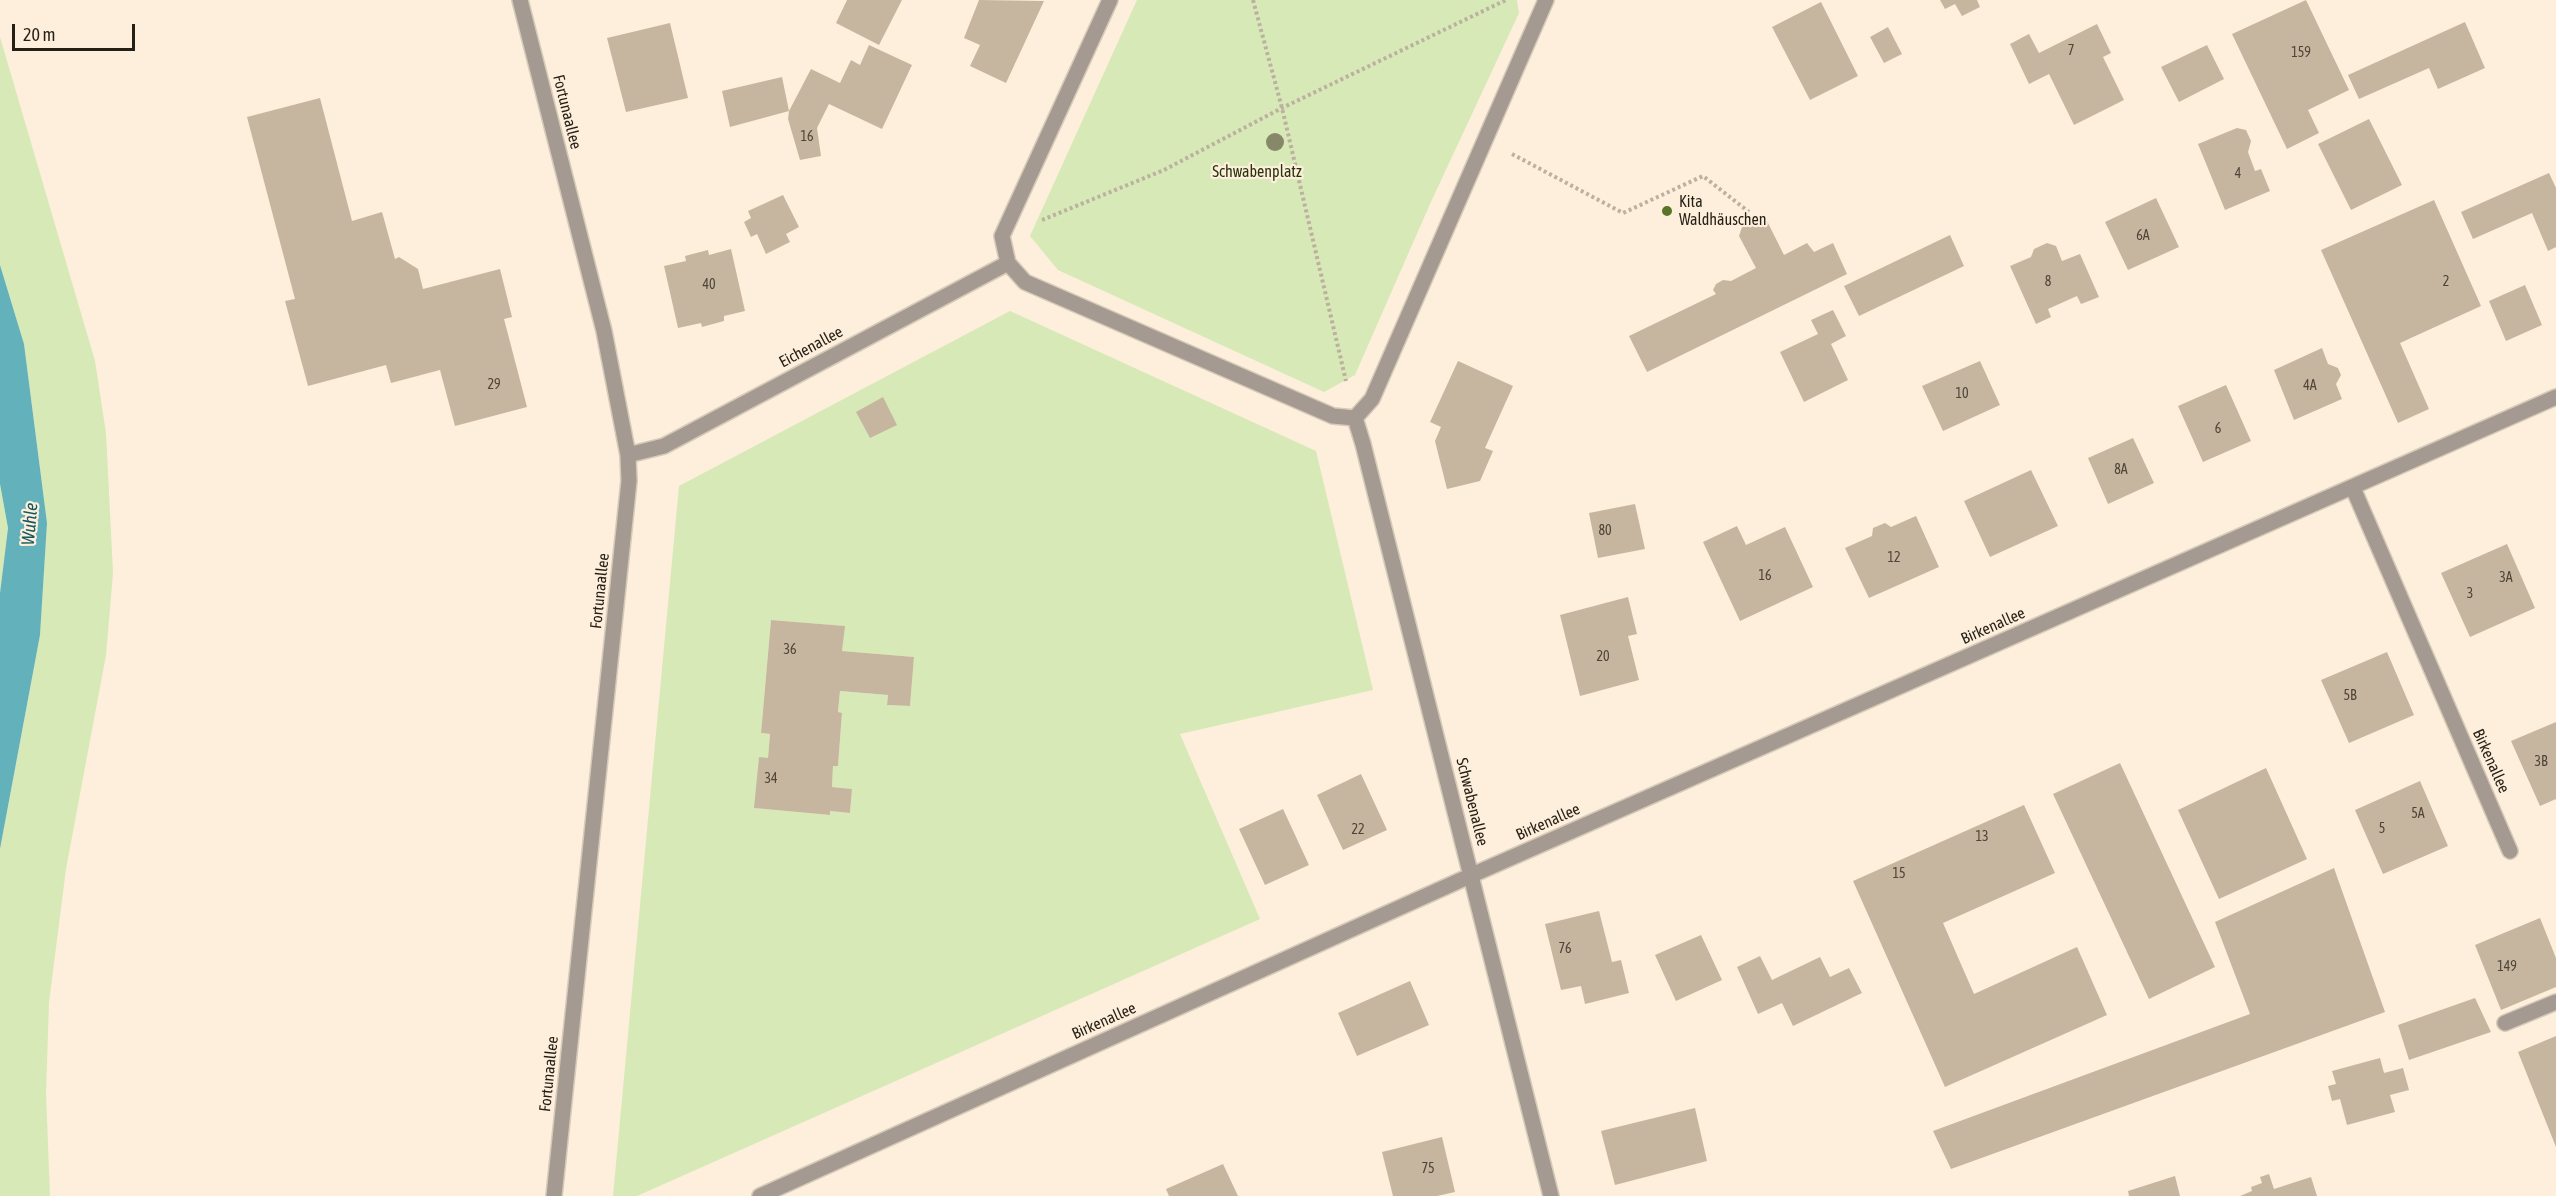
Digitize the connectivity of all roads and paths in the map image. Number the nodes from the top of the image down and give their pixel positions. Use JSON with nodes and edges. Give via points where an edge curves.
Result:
{"nodes":[{"id":1,"x":520,"y":0,"type":"edge"},
{"id":2,"x":1110,"y":0,"type":"edge"},
{"id":3,"x":1253,"y":0,"type":"edge"},
{"id":4,"x":1506,"y":0,"type":"edge"},
{"id":5,"x":1546,"y":0,"type":"edge"},
{"id":6,"x":1282,"y":108,"type":"junction"},
{"id":7,"x":1512,"y":154,"type":"dead end"},
{"id":8,"x":1749,"y":212,"type":"dead end"},
{"id":9,"x":1002,"y":236,"type":"junction"},
{"id":10,"x":1008,"y":263,"type":"junction"},
{"id":11,"x":2556,"y":397,"type":"edge"},
{"id":12,"x":1355,"y":418,"type":"junction"},
{"id":13,"x":628,"y":455,"type":"junction"},
{"id":14,"x":2352,"y":488,"type":"junction"},
{"id":15,"x":2510,"y":851,"type":"dead end"},
{"id":16,"x":1472,"y":875,"type":"junction"},
{"id":17,"x":2556,"y":1002,"type":"edge"},
{"id":18,"x":2505,"y":1023,"type":"dead end"},
{"id":19,"x":554,"y":1196,"type":"edge"},
{"id":20,"x":760,"y":1196,"type":"edge"},
{"id":21,"x":1551,"y":1196,"type":"edge"}],
"edges":[{"from":1,"to":13,"type":"street","name":"Fortunaallee","via":[[604,331]]},
{"from":2,"to":9,"type":"street"},
{"from":3,"to":6,"type":"path"},
{"from":4,"to":6,"type":"path"},
{"from":5,"to":12,"type":"street","via":[[1372,399]]},
{"from":6,"to":9,"type":"path","via":[[1164,170]]},
{"from":6,"to":12,"type":"path"},
{"from":7,"to":8,"type":"path","via":[[1623,213],[1703,176]]},
{"from":9,"to":10,"type":"street"},
{"from":10,"to":12,"type":"street","via":[[1025,282],[1333,416]]},
{"from":10,"to":13,"type":"street","name":"Eichenallee","via":[[664,446]]},
{"from":11,"to":14,"type":"street","name":"Birkenallee"},
{"from":12,"to":16,"type":"street","name":"Schwabenallee"},
{"from":13,"to":19,"type":"street","name":"Fortunaallee","via":[[628,499]]},
{"from":14,"to":15,"type":"street","name":"Birkenallee"},
{"from":14,"to":16,"type":"street","name":"Birkenallee"},
{"from":16,"to":20,"type":"street","name":"Birkenallee"},
{"from":16,"to":21,"type":"street","name":"Schwabenallee"},
{"from":17,"to":18,"type":"street"}]}
